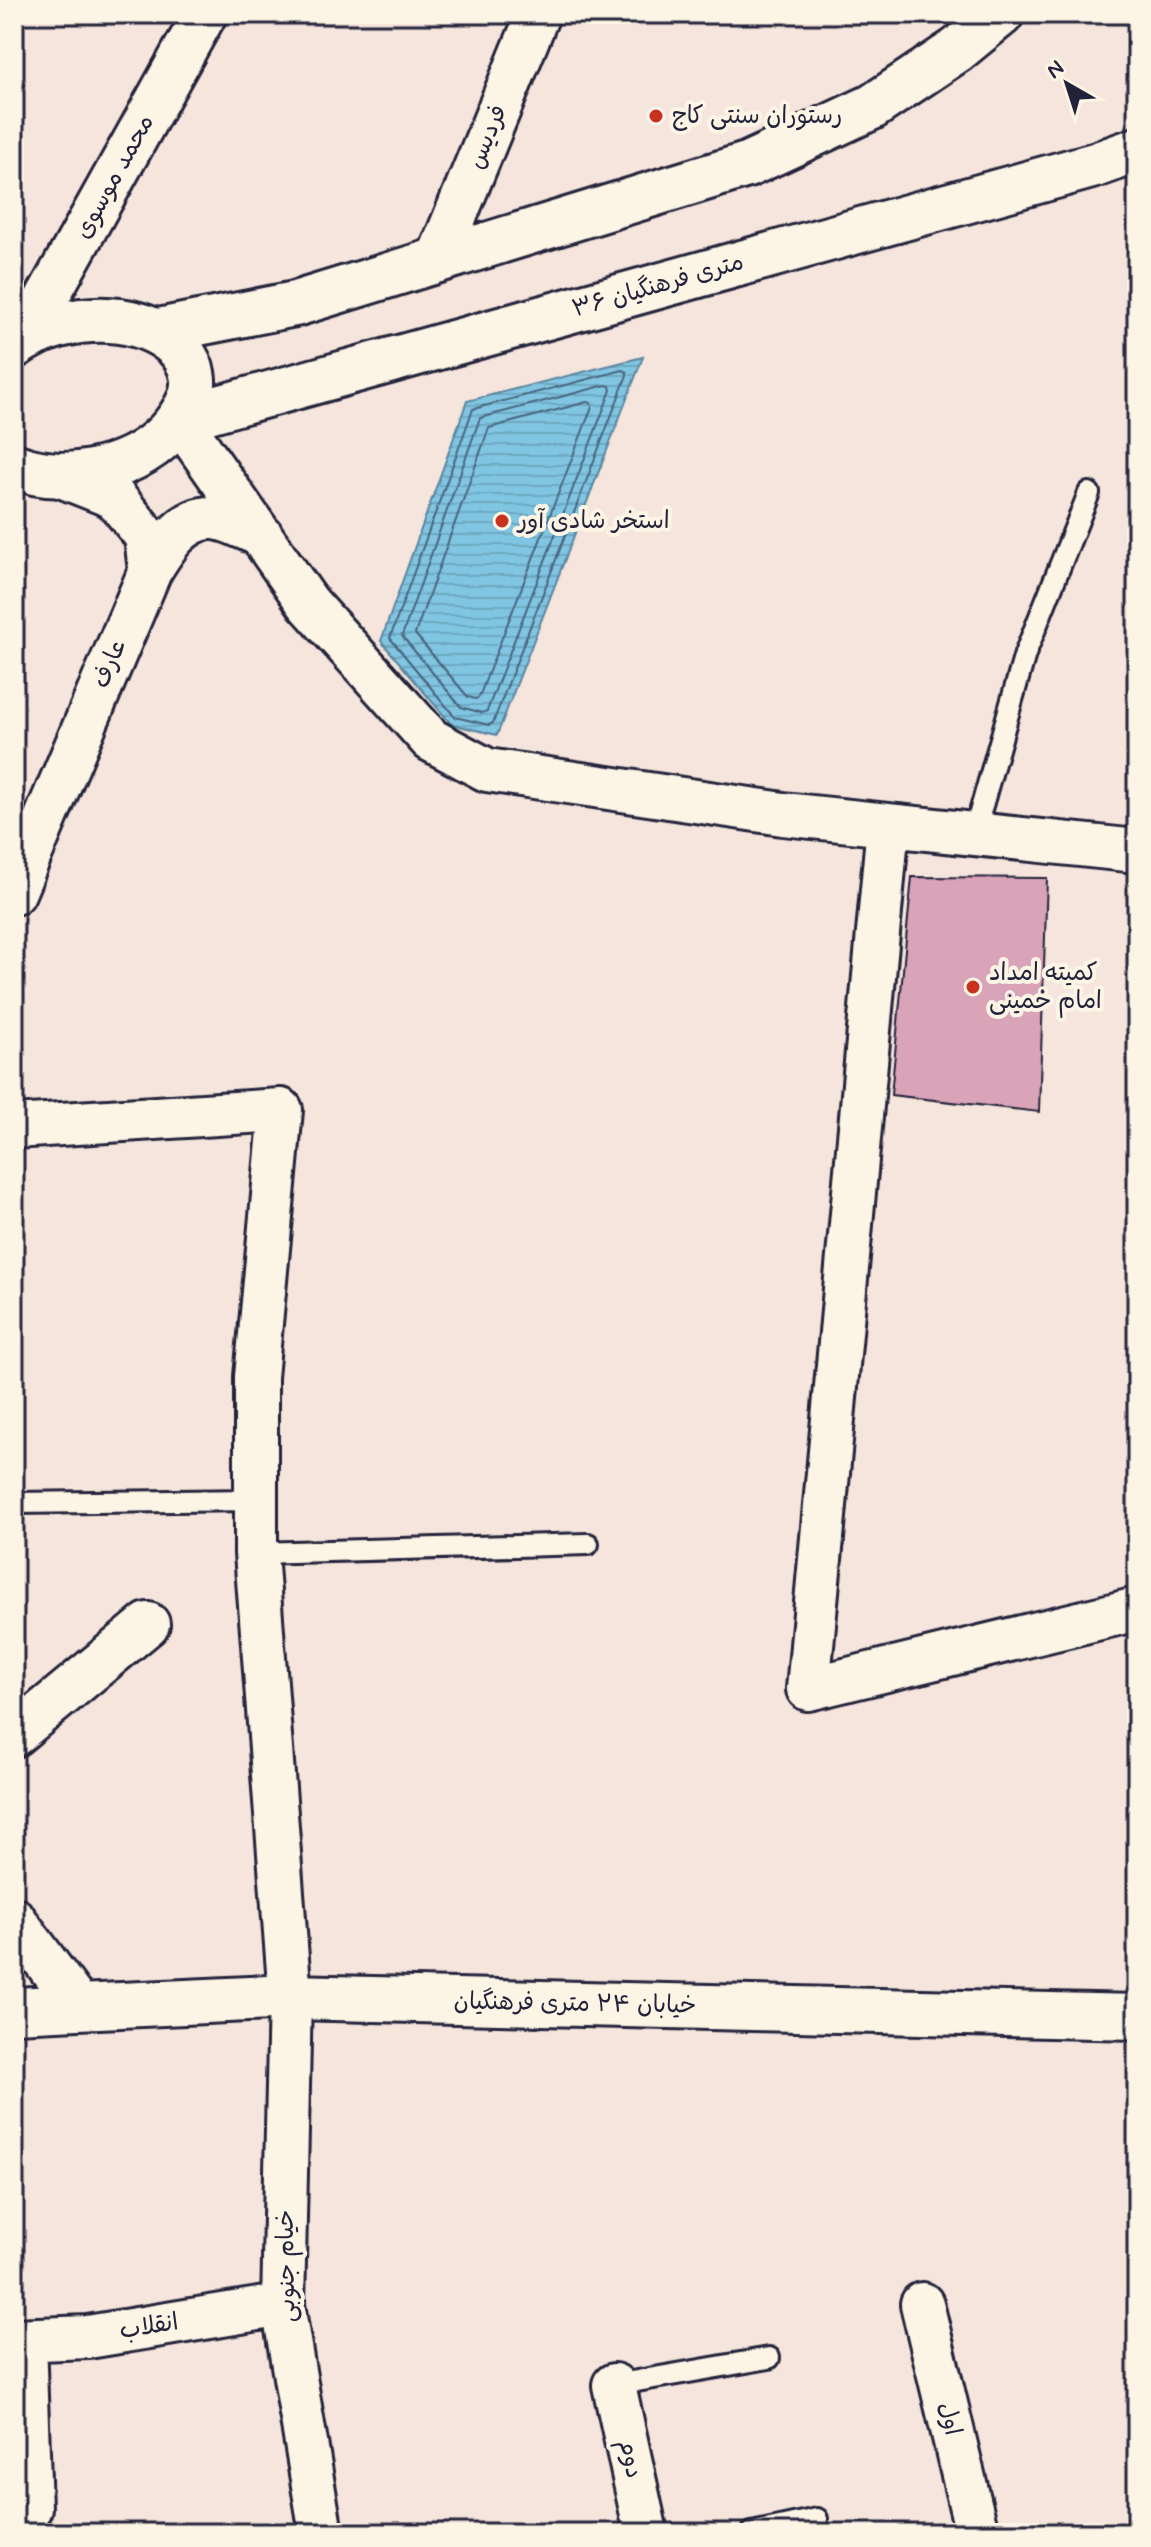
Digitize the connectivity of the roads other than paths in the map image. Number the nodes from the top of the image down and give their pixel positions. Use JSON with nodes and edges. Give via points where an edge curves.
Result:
{"nodes":[{"id":1,"x":205,"y":14,"type":"edge"},
{"id":2,"x":538,"y":14,"type":"edge"},
{"id":3,"x":1001,"y":14,"type":"edge"},
{"id":4,"x":1137,"y":150,"type":"edge"},
{"id":5,"x":1116,"y":166,"type":"edge"},
{"id":6,"x":437,"y":261,"type":"junction"},
{"id":7,"x":158,"y":331,"type":"junction"},
{"id":8,"x":17,"y":339,"type":"edge"},
{"id":9,"x":179,"y":419,"type":"junction"},
{"id":10,"x":14,"y":466,"type":"edge"},
{"id":11,"x":56,"y":474,"type":"junction"},
{"id":12,"x":1089,"y":493,"type":"dead end"},
{"id":13,"x":261,"y":535,"type":"junction"},
{"id":14,"x":150,"y":571,"type":"junction"},
{"id":15,"x":888,"y":825,"type":"junction"},
{"id":16,"x":974,"y":834,"type":"junction"},
{"id":17,"x":1137,"y":851,"type":"edge"},
{"id":18,"x":19,"y":870,"type":"edge"},
{"id":19,"x":14,"y":1127,"type":"edge"},
{"id":20,"x":255,"y":1500,"type":"junction"},
{"id":21,"x":14,"y":1503,"type":"edge"},
{"id":22,"x":588,"y":1544,"type":"dead end"},
{"id":23,"x":256,"y":1553,"type":"junction"},
{"id":24,"x":1137,"y":1609,"type":"edge"},
{"id":25,"x":148,"y":1624,"type":"dead end"},
{"id":26,"x":14,"y":1735,"type":"edge"},
{"id":27,"x":14,"y":1919,"type":"edge"},
{"id":28,"x":290,"y":1997,"type":"junction"},
{"id":29,"x":79,"y":2007,"type":"junction"},
{"id":30,"x":14,"y":2010,"type":"edge"},
{"id":31,"x":1137,"y":2017,"type":"edge"},
{"id":32,"x":922,"y":2304,"type":"dead end"},
{"id":33,"x":283,"y":2305,"type":"junction"},
{"id":34,"x":19,"y":2340,"type":"edge"},
{"id":35,"x":769,"y":2358,"type":"dead end"},
{"id":36,"x":614,"y":2385,"type":"joint"},
{"id":37,"x":30,"y":2508,"type":"dead end"},
{"id":38,"x":817,"y":2519,"type":"dead end"},
{"id":39,"x":321,"y":2533,"type":"edge"},
{"id":40,"x":646,"y":2533,"type":"edge"},
{"id":41,"x":752,"y":2533,"type":"edge"},
{"id":42,"x":977,"y":2533,"type":"edge"}],
"edges":[{"from":1,"to":8,"type":"street","name":"محمد موسوی"},
{"from":2,"to":6,"type":"street","name":"فردیس"},
{"from":3,"to":6,"type":"main road","via":[[872,107],[747,165]]},
{"from":4,"to":5,"type":"main road","name":"۳۶ متری فرهنگیان"},
{"from":5,"to":9,"type":"main road","name":"۳۶ متری فرهنگیان"},
{"from":6,"to":7,"type":"main road","via":[[295,304]]},
{"from":7,"to":8,"type":"main road","via":[[108,319],[79,321]]},
{"from":7,"to":9,"type":"main road","via":[[189,362],[190,401]]},
{"from":9,"to":11,"type":"main road","via":[[140,455],[84,473]]},
{"from":9,"to":13,"type":"street"},
{"from":10,"to":11,"type":"main road"},
{"from":11,"to":14,"type":"street","via":[[114,497],[146,536]]},
{"from":12,"to":16,"type":"lane","via":[[1025,654]]},
{"from":13,"to":14,"type":"street","name":"عارف","via":[[216,517],[196,519],[168,542]]},
{"from":13,"to":15,"type":"street","via":[[308,603],[431,740],[487,770]]},
{"from":14,"to":18,"type":"street","name":"عارف"},
{"from":15,"to":16,"type":"street"},
{"from":15,"to":24,"type":"street","via":[[808,1689]]},
{"from":16,"to":17,"type":"street"},
{"from":19,"to":20,"type":"street","name":"خیام جنوبی","via":[[281,1110],[256,1377]]},
{"from":20,"to":21,"type":"lane"},
{"from":20,"to":23,"type":"street","name":"خیام جنوبی"},
{"from":22,"to":23,"type":"lane"},
{"from":23,"to":28,"type":"street","name":"خیام جنوبی"},
{"from":25,"to":26,"type":"street"},
{"from":27,"to":29,"type":"street"},
{"from":28,"to":29,"type":"main road","name":"خیابان ۲۴ متری فرهنگیان"},
{"from":28,"to":31,"type":"main road","name":"خیابان ۲۴ متری فرهنگیان"},
{"from":28,"to":33,"type":"street","name":"خیام جنوبی"},
{"from":29,"to":30,"type":"main road","name":"خیابان ۲۴ متری فرهنگیان"},
{"from":32,"to":42,"type":"street","name":"اول"},
{"from":33,"to":34,"type":"street","name":"انقلاب","via":[[88,2337]]},
{"from":33,"to":39,"type":"street","name":"خیام جنوبی"},
{"from":34,"to":37,"type":"street"},
{"from":35,"to":36,"type":"lane"},
{"from":36,"to":40,"type":"street","name":"دوم"},
{"from":38,"to":41,"type":"lane"}]}
